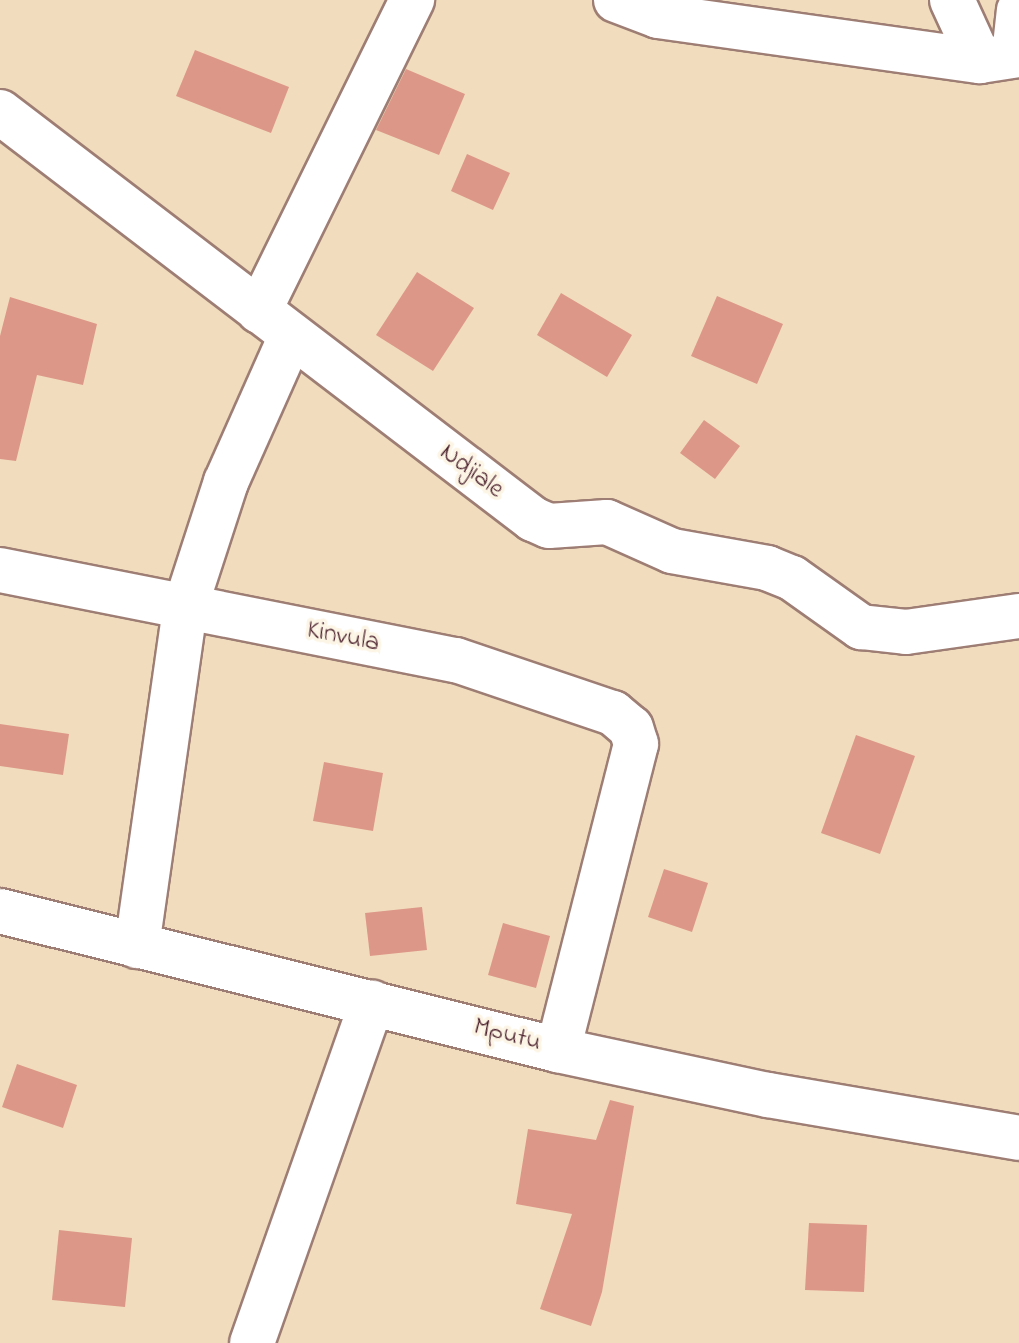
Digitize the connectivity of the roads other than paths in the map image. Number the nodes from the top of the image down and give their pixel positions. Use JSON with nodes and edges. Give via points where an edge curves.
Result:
{"nodes":[{"id":1,"x":412,"y":0,"type":"edge"},
{"id":2,"x":616,"y":0,"type":"edge"},
{"id":3,"x":952,"y":0,"type":"edge"},
{"id":4,"x":1019,"y":10,"type":"edge"},
{"id":5,"x":1004,"y":57,"type":"edge"},
{"id":6,"x":0,"y":112,"type":"edge"},
{"id":7,"x":275,"y":324,"type":"junction"},
{"id":8,"x":0,"y":570,"type":"edge"},
{"id":9,"x":185,"y":608,"type":"junction"},
{"id":10,"x":1019,"y":616,"type":"edge"},
{"id":11,"x":0,"y":911,"type":"edge"},
{"id":12,"x":137,"y":946,"type":"junction"},
{"id":13,"x":372,"y":1003,"type":"junction"},
{"id":14,"x":558,"y":1050,"type":"junction"},
{"id":15,"x":1019,"y":1138,"type":"edge"},
{"id":16,"x":252,"y":1343,"type":"edge"}],
"edges":[{"from":1,"to":7,"type":"street"},
{"from":2,"to":5,"type":"street","via":[[658,16]]},
{"from":3,"to":5,"type":"street"},
{"from":4,"to":5,"type":"street"},
{"from":6,"to":7,"type":"street","name":"Ndjiale"},
{"from":7,"to":9,"type":"street"},
{"from":7,"to":10,"type":"street","name":"Ndjiale","via":[[549,526],[607,522],[672,551],[767,568],[792,578],[861,627],[906,632]]},
{"from":8,"to":9,"type":"street","name":"Kinvula"},
{"from":9,"to":12,"type":"street"},
{"from":9,"to":14,"type":"street","name":"Kinvula","via":[[456,660],[613,713],[635,736]]},
{"from":11,"to":12,"type":"street","name":"Mputu"},
{"from":12,"to":13,"type":"street","name":"Mputu"},
{"from":13,"to":14,"type":"street","name":"Mputu"},
{"from":13,"to":16,"type":"street"},
{"from":14,"to":15,"type":"street","name":"Mputu","via":[[768,1095]]}]}
